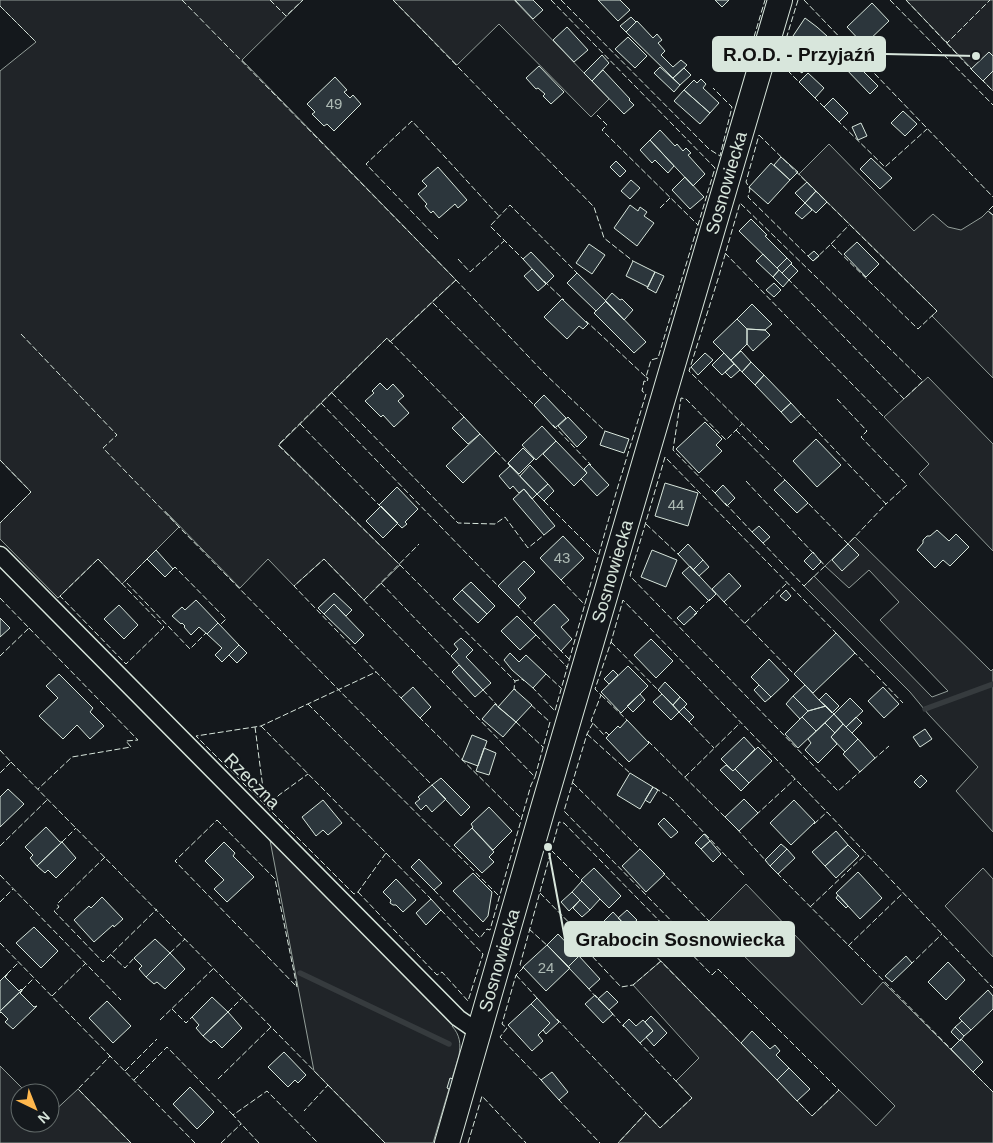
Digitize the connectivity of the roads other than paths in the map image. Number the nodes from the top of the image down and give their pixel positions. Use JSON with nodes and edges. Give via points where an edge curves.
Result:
{"nodes":[{"id":1,"x":780,"y":0,"type":"edge"},
{"id":2,"x":0,"y":554,"type":"edge"},
{"id":3,"x":480,"y":1030,"type":"junction"},
{"id":4,"x":447,"y":1143,"type":"edge"}],
"edges":[{"from":1,"to":3,"type":"street","name":"Sosnowiecka"},
{"from":2,"to":3,"type":"street","name":"Rzeczna","via":[[458,1018]]},
{"from":3,"to":4,"type":"street","name":"Sosnowiecka"}]}
